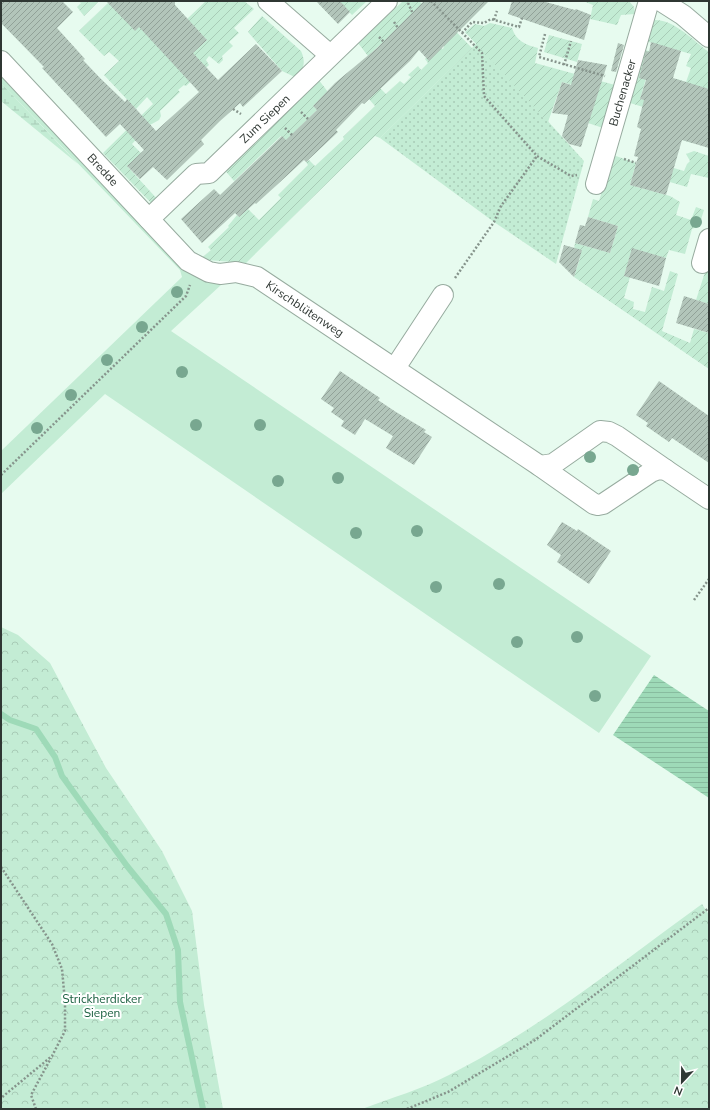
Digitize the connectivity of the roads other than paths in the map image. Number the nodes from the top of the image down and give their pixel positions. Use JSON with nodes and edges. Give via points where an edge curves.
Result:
{"nodes":[{"id":1,"x":268,"y":1,"type":"edge"},
{"id":2,"x":387,"y":1,"type":"edge"},
{"id":3,"x":650,"y":1,"type":"edge"},
{"id":4,"x":662,"y":1,"type":"edge"},
{"id":5,"x":686,"y":8,"type":"edge"},
{"id":6,"x":709,"y":37,"type":"edge"},
{"id":7,"x":330,"y":55,"type":"junction"},
{"id":8,"x":1,"y":61,"type":"edge"},
{"id":9,"x":598,"y":177,"type":"road end"},
{"id":10,"x":149,"y":219,"type":"junction"},
{"id":11,"x":709,"y":239,"type":"edge"},
{"id":12,"x":702,"y":263,"type":"dead end"},
{"id":13,"x":203,"y":269,"type":"joint"},
{"id":14,"x":443,"y":295,"type":"road end"},
{"id":15,"x":395,"y":368,"type":"junction"},
{"id":16,"x":540,"y":466,"type":"junction"},
{"id":17,"x":666,"y":470,"type":"junction"},
{"id":18,"x":709,"y":499,"type":"edge"}],
"edges":[{"from":1,"to":7,"type":"street"},
{"from":2,"to":7,"type":"street","name":"Zum Siepen"},
{"from":3,"to":9,"type":"street","name":"Buchenacker"},
{"from":4,"to":5,"type":"street"},
{"from":5,"to":6,"type":"street"},
{"from":7,"to":10,"type":"street","name":"Zum Siepen","via":[[209,172],[196,174]]},
{"from":8,"to":10,"type":"street","name":"Bredde"},
{"from":10,"to":13,"type":"street","name":"Bredde","via":[[188,262]]},
{"from":11,"to":12,"type":"street"},
{"from":13,"to":15,"type":"street","name":"Kirschblütenweg","via":[[220,274],[236,272],[257,277]]},
{"from":14,"to":15,"type":"street"},
{"from":15,"to":16,"type":"street","name":"Kirschblütenweg"},
{"from":16,"to":17,"type":"street","name":"Kirschblütenweg","via":[[598,505],[651,472],[658,469]]},
{"from":16,"to":17,"type":"street","via":[[553,464],[600,431],[617,436]]},
{"from":17,"to":18,"type":"street"}]}
